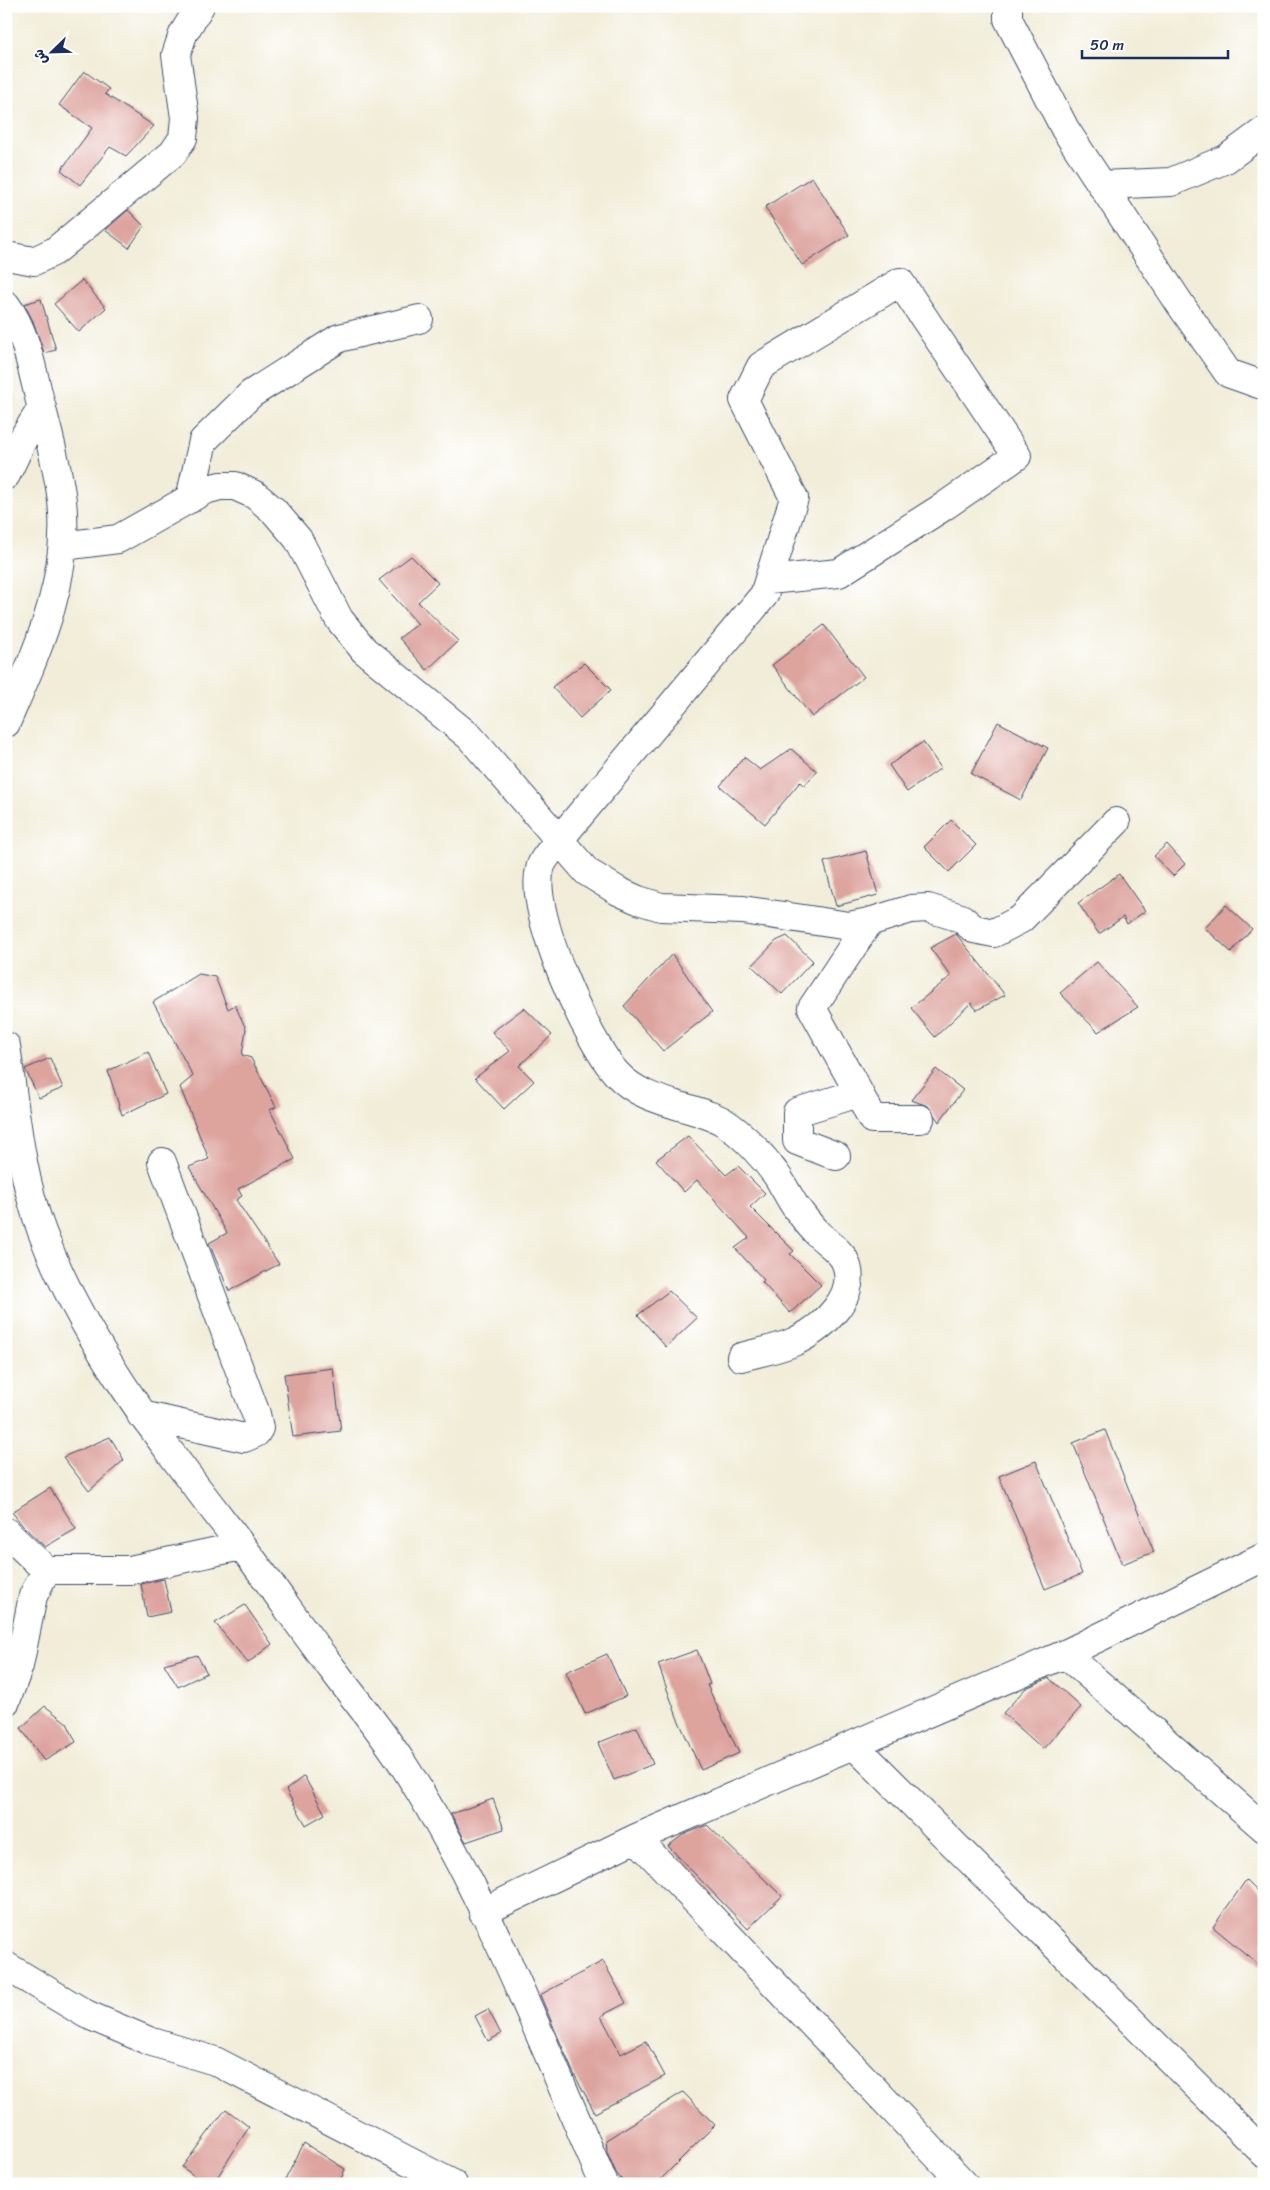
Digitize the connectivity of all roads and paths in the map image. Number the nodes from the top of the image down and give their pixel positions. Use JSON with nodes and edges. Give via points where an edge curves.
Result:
{"nodes":[{"id":1,"x":200,"y":6,"type":"edge"},
{"id":2,"x":1008,"y":6,"type":"edge"},
{"id":3,"x":1264,"y":131,"type":"edge"},
{"id":4,"x":1102,"y":185,"type":"junction"},
{"id":5,"x":6,"y":256,"type":"edge"},
{"id":6,"x":6,"y":305,"type":"edge"},
{"id":7,"x":419,"y":319,"type":"dead end"},
{"id":8,"x":1264,"y":381,"type":"edge"},
{"id":9,"x":42,"y":408,"type":"junction"},
{"id":10,"x":6,"y":475,"type":"edge"},
{"id":11,"x":190,"y":499,"type":"junction"},
{"id":12,"x":62,"y":546,"type":"junction"},
{"id":13,"x":769,"y":580,"type":"junction"},
{"id":14,"x":6,"y":724,"type":"edge"},
{"id":15,"x":1116,"y":822,"type":"dead end"},
{"id":16,"x":558,"y":840,"type":"junction"},
{"id":17,"x":869,"y":922,"type":"junction"},
{"id":18,"x":6,"y":1046,"type":"edge"},
{"id":19,"x":859,"y":1093,"type":"junction"},
{"id":20,"x":920,"y":1119,"type":"dead end"},
{"id":21,"x":836,"y":1156,"type":"dead end"},
{"id":22,"x":162,"y":1162,"type":"dead end"},
{"id":23,"x":741,"y":1357,"type":"dead end"},
{"id":24,"x":142,"y":1415,"type":"junction"},
{"id":25,"x":6,"y":1532,"type":"edge"},
{"id":26,"x":242,"y":1546,"type":"junction"},
{"id":27,"x":1264,"y":1557,"type":"edge"},
{"id":28,"x":46,"y":1570,"type":"junction"},
{"id":29,"x":1065,"y":1654,"type":"junction"},
{"id":30,"x":6,"y":1701,"type":"edge"},
{"id":31,"x":855,"y":1746,"type":"junction"},
{"id":32,"x":1264,"y":1828,"type":"edge"},
{"id":33,"x":636,"y":1838,"type":"junction"},
{"id":34,"x":483,"y":1912,"type":"junction"},
{"id":35,"x":6,"y":1966,"type":"edge"},
{"id":36,"x":1264,"y":2153,"type":"edge"},
{"id":37,"x":453,"y":2184,"type":"edge"},
{"id":38,"x":604,"y":2184,"type":"edge"},
{"id":39,"x":964,"y":2184,"type":"edge"}],
"edges":[{"from":1,"to":5,"type":"street","via":[[183,34],[176,55],[185,118],[183,138],[173,153],[55,252],[34,261]]},
{"from":2,"to":4,"type":"street","via":[[1008,19],[1065,129]]},
{"from":3,"to":4,"type":"street","via":[[1226,159],[1171,182]]},
{"from":4,"to":8,"type":"street","via":[[1228,373],[1259,384]]},
{"from":6,"to":9,"type":"street","via":[[13,314],[30,357]]},
{"from":7,"to":11,"type":"street","via":[[339,338],[251,394],[203,441]]},
{"from":9,"to":10,"type":"street"},
{"from":9,"to":12,"type":"street","via":[[62,502]]},
{"from":11,"to":12,"type":"street","via":[[118,539]]},
{"from":11,"to":16,"type":"street","via":[[205,490],[235,486],[255,495],[274,511],[298,539],[339,619],[364,650],[470,737]]},
{"from":12,"to":14,"type":"street","via":[[49,616]]},
{"from":13,"to":13,"type":"street","via":[[794,498],[744,400],[761,366],[900,282],[1016,456],[943,507],[838,573]]},
{"from":13,"to":16,"type":"street","via":[[764,595]]},
{"from":15,"to":17,"type":"street","via":[[1022,919],[994,933],[974,929],[961,918],[928,908],[912,909]]},
{"from":16,"to":17,"type":"street","via":[[587,872],[618,891],[661,907],[743,910],[849,926]]},
{"from":16,"to":23,"type":"street","via":[[540,868],[540,897],[549,941],[602,1054],[633,1088],[651,1098],[722,1120],[747,1142],[777,1177],[816,1232],[843,1258],[849,1274],[845,1296],[829,1317],[810,1332],[795,1341]]},
{"from":17,"to":19,"type":"street","via":[[812,1008]]},
{"from":18,"to":24,"type":"street","via":[[28,1189],[41,1230],[103,1357]]},
{"from":19,"to":20,"type":"street","via":[[872,1119]]},
{"from":19,"to":21,"type":"street","via":[[797,1112],[797,1141]]},
{"from":22,"to":24,"type":"street","via":[[259,1428],[244,1438]]},
{"from":24,"to":26,"type":"street"},
{"from":25,"to":28,"type":"street"},
{"from":26,"to":28,"type":"street","via":[[130,1570]]},
{"from":26,"to":34,"type":"street","via":[[402,1762],[434,1815]]},
{"from":27,"to":29,"type":"street"},
{"from":28,"to":30,"type":"street","via":[[33,1596],[19,1666]]},
{"from":29,"to":31,"type":"street"},
{"from":29,"to":32,"type":"street"},
{"from":31,"to":33,"type":"street"},
{"from":31,"to":36,"type":"street"},
{"from":33,"to":34,"type":"street"},
{"from":33,"to":39,"type":"street"},
{"from":34,"to":38,"type":"street"},
{"from":35,"to":37,"type":"street","via":[[86,2014],[149,2041],[215,2061]]}]}
